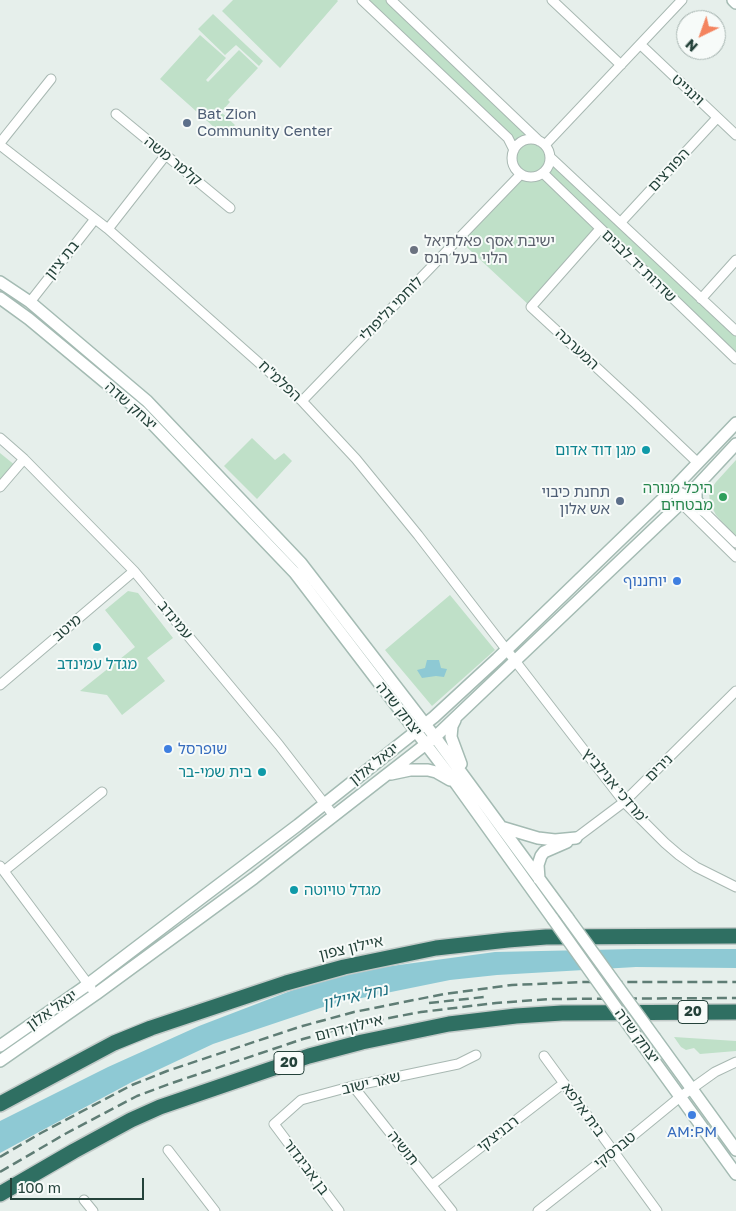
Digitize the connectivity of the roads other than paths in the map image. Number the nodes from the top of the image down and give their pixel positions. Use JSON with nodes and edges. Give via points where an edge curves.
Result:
{"nodes":[{"id":1,"x":362,"y":0,"type":"edge"},
{"id":2,"x":391,"y":0,"type":"edge"},
{"id":3,"x":552,"y":0,"type":"edge"},
{"id":4,"x":682,"y":0,"type":"edge"},
{"id":5,"x":733,"y":0,"type":"edge"},
{"id":6,"x":736,"y":3,"type":"edge"},
{"id":7,"x":641,"y":45,"type":"junction"},
{"id":8,"x":621,"y":65,"type":"junction"},
{"id":9,"x":51,"y":80,"type":"dead end"},
{"id":10,"x":116,"y":114,"type":"dead end"},
{"id":11,"x":717,"y":118,"type":"junction"},
{"id":12,"x":736,"y":135,"type":"edge"},
{"id":13,"x":542,"y":143,"type":"junction"},
{"id":14,"x":0,"y":144,"type":"edge"},
{"id":15,"x":514,"y":150,"type":"junction"},
{"id":16,"x":165,"y":156,"type":"junction"},
{"id":17,"x":550,"y":157,"type":"junction"},
{"id":18,"x":543,"y":173,"type":"junction"},
{"id":19,"x":521,"y":174,"type":"junction"},
{"id":20,"x":230,"y":208,"type":"dead end"},
{"id":21,"x":95,"y":219,"type":"junction"},
{"id":22,"x":621,"y":222,"type":"junction"},
{"id":23,"x":108,"y":228,"type":"junction"},
{"id":24,"x":600,"y":229,"type":"junction"},
{"id":25,"x":736,"y":260,"type":"edge"},
{"id":26,"x":0,"y":282,"type":"edge"},
{"id":27,"x":0,"y":298,"type":"edge"},
{"id":28,"x":701,"y":299,"type":"junction"},
{"id":29,"x":30,"y":302,"type":"junction"},
{"id":30,"x":736,"y":331,"type":"edge"},
{"id":31,"x":736,"y":359,"type":"edge"},
{"id":32,"x":302,"y":401,"type":"junction"},
{"id":33,"x":736,"y":423,"type":"edge"},
{"id":34,"x":0,"y":438,"type":"edge"},
{"id":35,"x":736,"y":444,"type":"edge"},
{"id":36,"x":24,"y":459,"type":"junction"},
{"id":37,"x":698,"y":463,"type":"junction"},
{"id":38,"x":699,"y":484,"type":"junction"},
{"id":39,"x":0,"y":487,"type":"edge"},
{"id":40,"x":673,"y":489,"type":"junction"},
{"id":41,"x":684,"y":500,"type":"junction"},
{"id":42,"x":702,"y":510,"type":"junction"},
{"id":43,"x":736,"y":543,"type":"edge"},
{"id":44,"x":736,"y":557,"type":"edge"},
{"id":45,"x":134,"y":571,"type":"junction"},
{"id":46,"x":506,"y":649,"type":"junction"},
{"id":47,"x":516,"y":661,"type":"junction"},
{"id":48,"x":0,"y":685,"type":"edge"},
{"id":49,"x":736,"y":691,"type":"edge"},
{"id":50,"x":455,"y":720,"type":"junction"},
{"id":51,"x":421,"y":728,"type":"junction"},
{"id":52,"x":431,"y":741,"type":"junction"},
{"id":53,"x":387,"y":775,"type":"junction"},
{"id":54,"x":457,"y":785,"type":"junction"},
{"id":55,"x":102,"y":792,"type":"dead end"},
{"id":56,"x":477,"y":794,"type":"junction"},
{"id":57,"x":624,"y":802,"type":"junction"},
{"id":58,"x":325,"y":804,"type":"junction"},
{"id":59,"x":334,"y":816,"type":"junction"},
{"id":60,"x":501,"y":827,"type":"junction"},
{"id":61,"x":576,"y":838,"type":"junction"},
{"id":62,"x":2,"y":869,"type":"edge"},
{"id":63,"x":539,"y":879,"type":"junction"},
{"id":64,"x":736,"y":887,"type":"edge"},
{"id":65,"x":736,"y":936,"type":"edge"},
{"id":66,"x":88,"y":984,"type":"junction"},
{"id":67,"x":96,"y":994,"type":"junction"},
{"id":68,"x":736,"y":1012,"type":"edge"},
{"id":69,"x":0,"y":1046,"type":"edge"},
{"id":70,"x":476,"y":1055,"type":"dead end"},
{"id":71,"x":544,"y":1056,"type":"dead end"},
{"id":72,"x":0,"y":1061,"type":"edge"},
{"id":73,"x":736,"y":1062,"type":"edge"},
{"id":74,"x":564,"y":1083,"type":"junction"},
{"id":75,"x":353,"y":1086,"type":"junction"},
{"id":76,"x":692,"y":1088,"type":"junction"},
{"id":77,"x":680,"y":1097,"type":"junction"},
{"id":78,"x":0,"y":1104,"type":"edge"},
{"id":79,"x":274,"y":1124,"type":"joint"},
{"id":80,"x":168,"y":1150,"type":"dead end"},
{"id":81,"x":736,"y":1150,"type":"edge"},
{"id":82,"x":614,"y":1152,"type":"junction"},
{"id":83,"x":736,"y":1174,"type":"edge"},
{"id":84,"x":432,"y":1185,"type":"junction"},
{"id":85,"x":0,"y":1194,"type":"edge"},
{"id":86,"x":84,"y":1200,"type":"dead end"},
{"id":87,"x":93,"y":1211,"type":"edge"},
{"id":88,"x":215,"y":1211,"type":"edge"},
{"id":89,"x":339,"y":1211,"type":"edge"},
{"id":90,"x":452,"y":1211,"type":"edge"},
{"id":91,"x":538,"y":1211,"type":"edge"},
{"id":92,"x":657,"y":1211,"type":"edge"}],
"edges":[{"from":1,"to":15,"type":"street","via":[[508,138]]},
{"from":2,"to":13,"type":"street"},
{"from":3,"to":8,"type":"street"},
{"from":4,"to":7,"type":"street"},
{"from":5,"to":6,"type":"street"},
{"from":7,"to":8,"type":"street"},
{"from":7,"to":11,"type":"street","name":"וינגייט"},
{"from":8,"to":13,"type":"street"},
{"from":9,"to":14,"type":"street"},
{"from":10,"to":16,"type":"street","name":"קלמר משה"},
{"from":11,"to":12,"type":"street","name":"וינגייט"},
{"from":11,"to":22,"type":"street","name":"הפורצים"},
{"from":13,"to":15,"type":"street","via":[[526,140]]},
{"from":13,"to":17,"type":"street"},
{"from":14,"to":21,"type":"street","name":"הפלמ\"ח"},
{"from":15,"to":19,"type":"street","via":[[513,163]]},
{"from":16,"to":20,"type":"street","name":"קלמר משה"},
{"from":16,"to":23,"type":"street"},
{"from":17,"to":18,"type":"street"},
{"from":17,"to":22,"type":"street","name":"שדרות יד לבנים"},
{"from":18,"to":19,"type":"street","via":[[532,177]]},
{"from":18,"to":24,"type":"street","name":"שדרות יד לבנים"},
{"from":19,"to":32,"type":"street","name":"לוחמי גליפולי"},
{"from":21,"to":23,"type":"street","name":"הפלמ\"ח"},
{"from":21,"to":29,"type":"street","name":"בת ציון"},
{"from":22,"to":28,"type":"street","name":"שדרות יד לבנים"},
{"from":23,"to":32,"type":"street","name":"הפלמ\"ח"},
{"from":24,"to":31,"type":"street","name":"שדרות יד לבנים"},
{"from":24,"to":37,"type":"street","name":"המערכה","via":[[531,307]]},
{"from":25,"to":28,"type":"street"},
{"from":26,"to":29,"type":"street","name":"יצחק שדה"},
{"from":27,"to":51,"type":"street","name":"יצחק שדה","via":[[148,418],[295,573]]},
{"from":28,"to":30,"type":"street","name":"שדרות יד לבנים"},
{"from":29,"to":51,"type":"street","name":"יצחק שדה","via":[[147,401],[301,563]]},
{"from":32,"to":46,"type":"street","name":"הפלמ\"ח","via":[[362,466]]},
{"from":33,"to":37,"type":"street","name":"יגאל אלון"},
{"from":34,"to":36,"type":"street","name":"עמינדב"},
{"from":35,"to":38,"type":"street","name":"יגאל אלון"},
{"from":36,"to":39,"type":"street"},
{"from":36,"to":45,"type":"street","name":"עמינדב"},
{"from":37,"to":40,"type":"street","name":"יגאל אלון"},
{"from":38,"to":41,"type":"street","name":"יגאל אלון"},
{"from":38,"to":42,"type":"street","via":[[696,498]]},
{"from":40,"to":41,"type":"street"},
{"from":40,"to":46,"type":"street","name":"יגאל אלון"},
{"from":41,"to":42,"type":"street"},
{"from":41,"to":44,"type":"street"},
{"from":41,"to":47,"type":"street","name":"יגאל אלון"},
{"from":42,"to":43,"type":"street"},
{"from":45,"to":48,"type":"street","name":"מיטב"},
{"from":45,"to":58,"type":"street","name":"עמינדב"},
{"from":46,"to":47,"type":"street","name":"הפלמ\"ח"},
{"from":46,"to":51,"type":"street","name":"יגאל אלון"},
{"from":47,"to":50,"type":"street","name":"יגאל אלון"},
{"from":47,"to":57,"type":"street","name":"מרדכי אנילביץ'"},
{"from":49,"to":57,"type":"street","name":"נירים"},
{"from":50,"to":52,"type":"street","name":"יגאל אלון"},
{"from":50,"to":56,"type":"street","via":[[450,731],[452,741]]},
{"from":51,"to":52,"type":"street","name":"יצחק שדה"},
{"from":51,"to":58,"type":"street","name":"יגאל אלון"},
{"from":52,"to":53,"type":"street","name":"יגאל אלון"},
{"from":52,"to":54,"type":"street","name":"יצחק שדה"},
{"from":52,"to":56,"type":"street","name":"יצחק שדה"},
{"from":53,"to":54,"type":"street","via":[[428,770]]},
{"from":53,"to":59,"type":"street","name":"יגאל אלון"},
{"from":54,"to":77,"type":"street","name":"יצחק שדה","bridge":true},
{"from":55,"to":62,"type":"street"},
{"from":56,"to":60,"type":"street","name":"יצחק שדה"},
{"from":57,"to":61,"type":"street","name":"נירים"},
{"from":57,"to":64,"type":"street","name":"מרדכי אנילביץ'","via":[[679,855]]},
{"from":58,"to":59,"type":"street","name":"עמינדב"},
{"from":58,"to":66,"type":"street","name":"יגאל אלון"},
{"from":59,"to":67,"type":"street","name":"יגאל אלון"},
{"from":60,"to":61,"type":"street","via":[[538,838]]},
{"from":60,"to":63,"type":"street","name":"יצחק שדה"},
{"from":61,"to":63,"type":"street","via":[[540,856]]},
{"from":62,"to":66,"type":"street"},
{"from":63,"to":76,"type":"street","name":"יצחק שדה","bridge":true},
{"from":65,"to":78,"type":"highway","name":"איילון צפון","via":[[516,939],[444,947],[344,967],[151,1028],[114,1043]]},
{"from":66,"to":67,"type":"street"},
{"from":66,"to":69,"type":"street","name":"יגאל אלון"},
{"from":67,"to":72,"type":"street","name":"יגאל אלון"},
{"from":68,"to":85,"type":"highway","name":"איילון דרום","number":"20","via":[[516,1016],[449,1024],[355,1044],[308,1056],[142,1115]]},
{"from":70,"to":75,"type":"street","name":"שאר ישוב","via":[[458,1064]]},
{"from":71,"to":74,"type":"street","name":"בית אלפא"},
{"from":73,"to":76,"type":"street"},
{"from":74,"to":82,"type":"street","name":"בית אלפא"},
{"from":74,"to":84,"type":"street","name":"רבניצקי"},
{"from":75,"to":79,"type":"street","name":"שאר ישוב","via":[[301,1100]]},
{"from":75,"to":84,"type":"street","name":"תושיה"},
{"from":76,"to":77,"type":"street","name":"טברסקי"},
{"from":76,"to":81,"type":"street","name":"יצחק שדה"},
{"from":77,"to":82,"type":"street","name":"טברסקי"},
{"from":77,"to":83,"type":"street","name":"יצחק שדה"},
{"from":79,"to":89,"type":"street","name":"בן אביגדור"},
{"from":80,"to":88,"type":"street"},
{"from":82,"to":91,"type":"street","name":"טברסקי"},
{"from":82,"to":92,"type":"street","name":"בית אלפא"},
{"from":84,"to":90,"type":"street","name":"תושיה"},
{"from":86,"to":87,"type":"street"}]}
